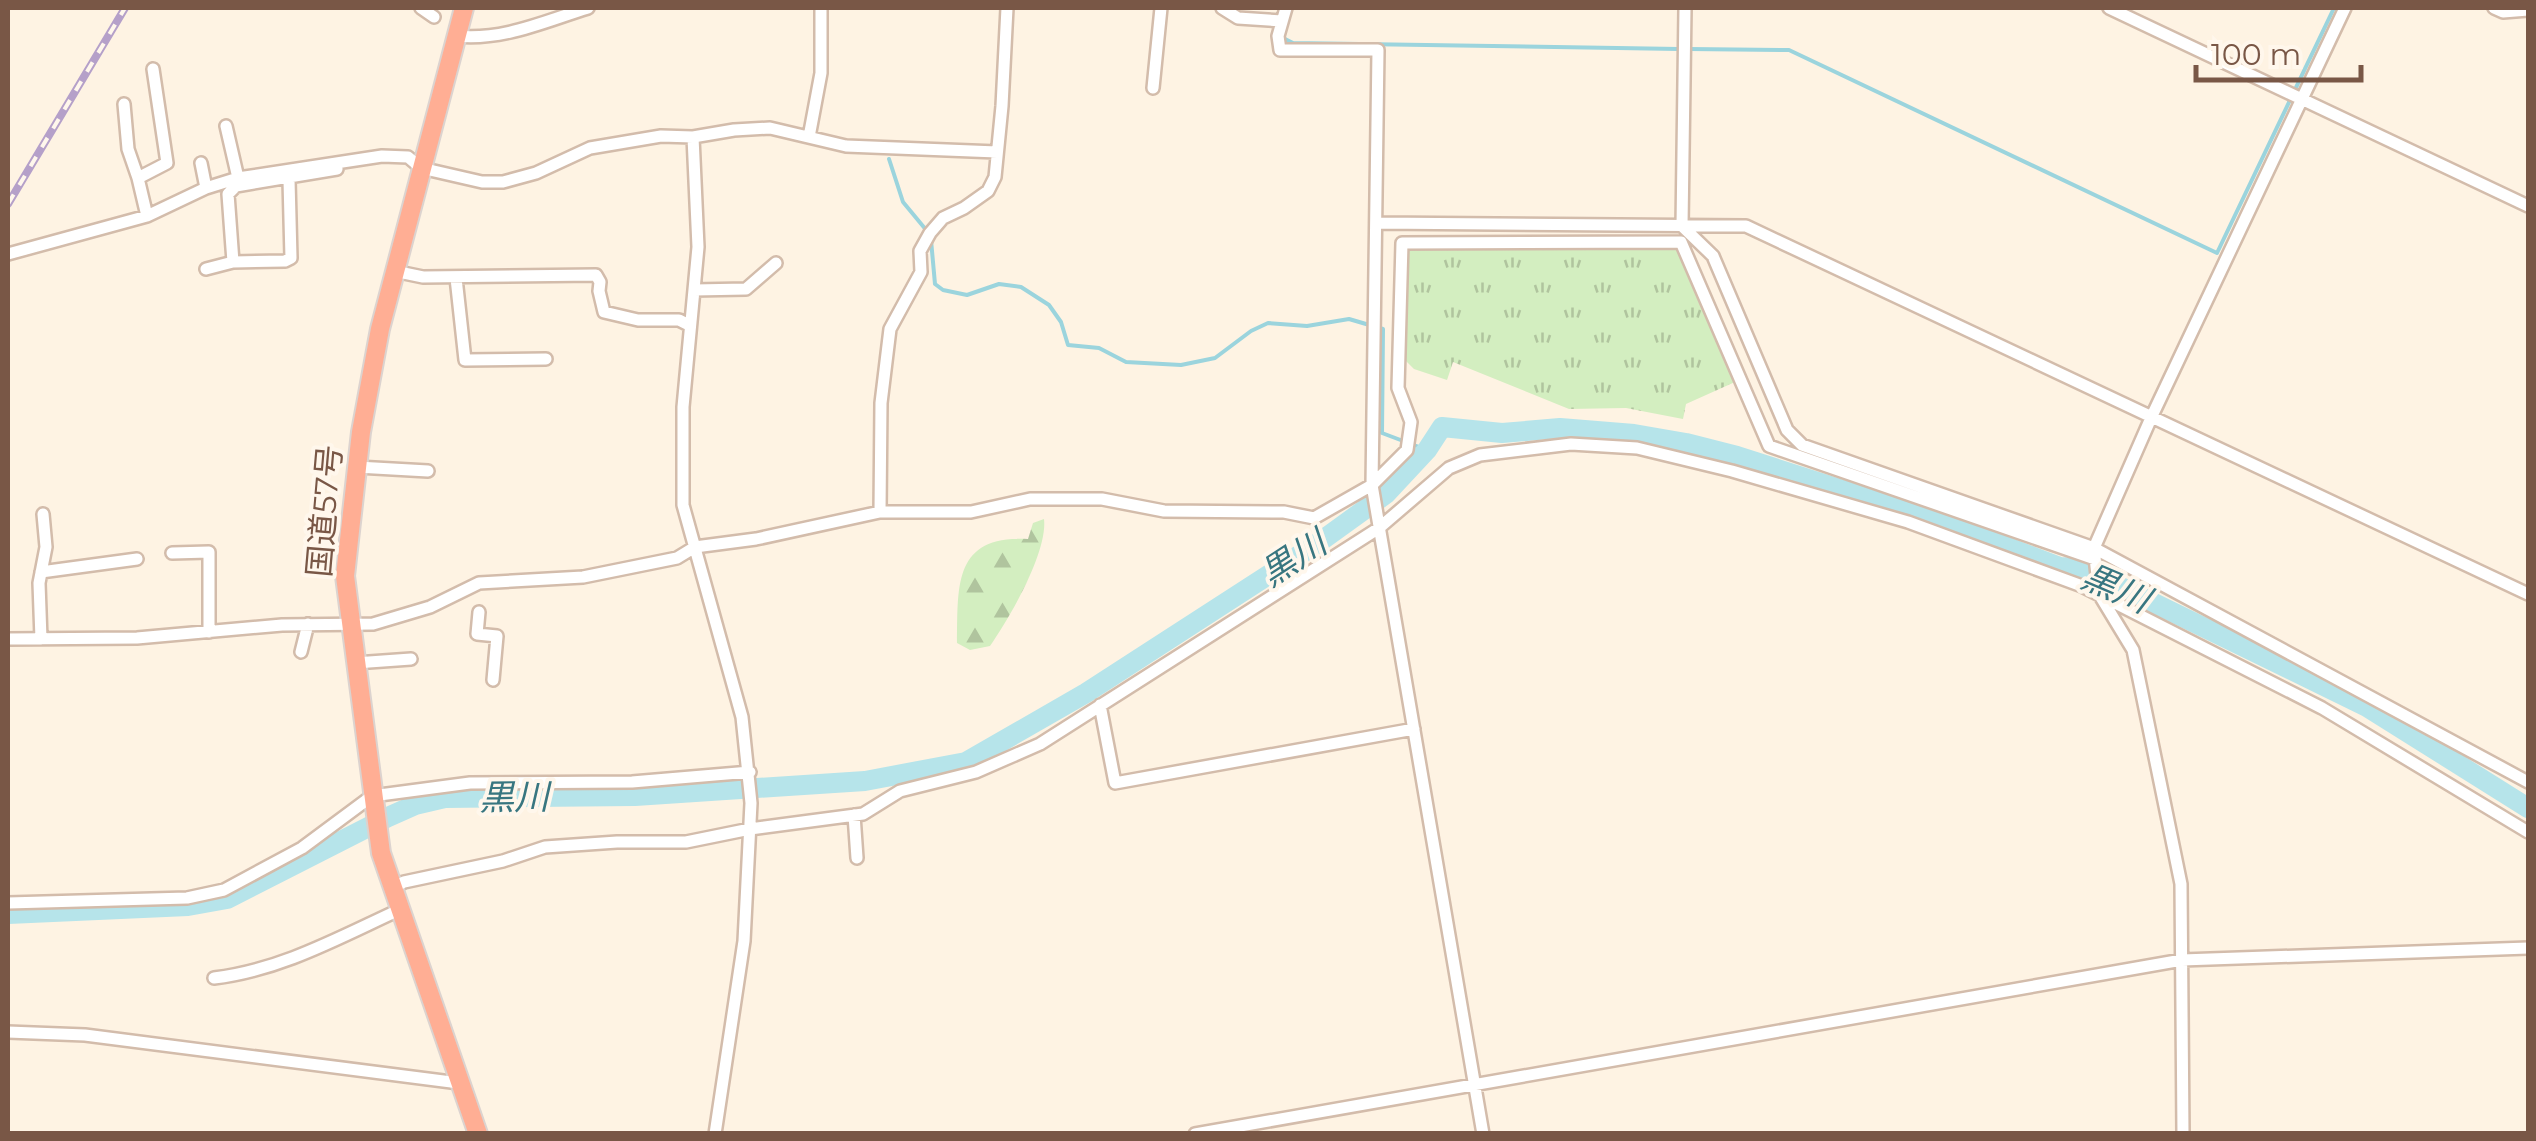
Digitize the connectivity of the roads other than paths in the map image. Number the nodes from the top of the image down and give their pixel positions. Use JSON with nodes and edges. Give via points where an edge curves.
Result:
{"nodes":[{"id":1,"x":421,"y":8,"type":"edge"},
{"id":2,"x":464,"y":8,"type":"edge"},
{"id":3,"x":588,"y":8,"type":"edge"},
{"id":4,"x":821,"y":8,"type":"edge"},
{"id":5,"x":1007,"y":8,"type":"edge"},
{"id":6,"x":1161,"y":8,"type":"edge"},
{"id":7,"x":1222,"y":8,"type":"edge"},
{"id":8,"x":1286,"y":8,"type":"edge"},
{"id":9,"x":1684,"y":8,"type":"edge"},
{"id":10,"x":2110,"y":8,"type":"edge"},
{"id":11,"x":2345,"y":8,"type":"edge"},
{"id":12,"x":2494,"y":8,"type":"edge"},
{"id":13,"x":2528,"y":10,"type":"edge"},
{"id":14,"x":434,"y":17,"type":"dead end"},
{"id":15,"x":1282,"y":21,"type":"junction"},
{"id":16,"x":456,"y":36,"type":"junction"},
{"id":17,"x":153,"y":69,"type":"dead end"},
{"id":18,"x":1153,"y":88,"type":"dead end"},
{"id":19,"x":2301,"y":99,"type":"junction"},
{"id":20,"x":124,"y":104,"type":"dead end"},
{"id":21,"x":226,"y":126,"type":"dead end"},
{"id":22,"x":693,"y":137,"type":"junction"},
{"id":23,"x":809,"y":138,"type":"junction"},
{"id":24,"x":997,"y":152,"type":"junction"},
{"id":25,"x":366,"y":161,"type":"junction"},
{"id":26,"x":201,"y":163,"type":"dead end"},
{"id":27,"x":421,"y":168,"type":"junction"},
{"id":28,"x":138,"y":178,"type":"junction"},
{"id":29,"x":238,"y":178,"type":"junction"},
{"id":30,"x":289,"y":180,"type":"junction"},
{"id":31,"x":206,"y":188,"type":"junction"},
{"id":32,"x":2528,"y":206,"type":"edge"},
{"id":33,"x":147,"y":216,"type":"junction"},
{"id":34,"x":1378,"y":223,"type":"junction"},
{"id":35,"x":1682,"y":226,"type":"junction"},
{"id":36,"x":8,"y":254,"type":"edge"},
{"id":37,"x":234,"y":262,"type":"junction"},
{"id":38,"x":776,"y":263,"type":"dead end"},
{"id":39,"x":206,"y":269,"type":"dead end"},
{"id":40,"x":394,"y":271,"type":"junction"},
{"id":41,"x":456,"y":278,"type":"junction"},
{"id":42,"x":694,"y":290,"type":"junction"},
{"id":43,"x":690,"y":325,"type":"junction"},
{"id":44,"x":546,"y":359,"type":"dead end"},
{"id":45,"x":2151,"y":418,"type":"junction"},
{"id":46,"x":357,"y":467,"type":"junction"},
{"id":47,"x":428,"y":470,"type":"dead end"},
{"id":48,"x":1372,"y":484,"type":"junction"},
{"id":49,"x":880,"y":512,"type":"junction"},
{"id":50,"x":44,"y":514,"type":"dead end"},
{"id":51,"x":1379,"y":528,"type":"junction"},
{"id":52,"x":695,"y":547,"type":"junction"},
{"id":53,"x":172,"y":553,"type":"dead end"},
{"id":54,"x":2094,"y":553,"type":"junction"},
{"id":55,"x":137,"y":558,"type":"dead end"},
{"id":56,"x":41,"y":572,"type":"junction"},
{"id":57,"x":2099,"y":594,"type":"junction"},
{"id":58,"x":2528,"y":594,"type":"edge"},
{"id":59,"x":480,"y":612,"type":"dead end"},
{"id":60,"x":350,"y":623,"type":"junction"},
{"id":61,"x":308,"y":624,"type":"junction"},
{"id":62,"x":209,"y":632,"type":"junction"},
{"id":63,"x":40,"y":638,"type":"junction"},
{"id":64,"x":8,"y":639,"type":"edge"},
{"id":65,"x":301,"y":652,"type":"dead end"},
{"id":66,"x":411,"y":658,"type":"dead end"},
{"id":67,"x":355,"y":663,"type":"junction"},
{"id":68,"x":492,"y":680,"type":"dead end"},
{"id":69,"x":1100,"y":706,"type":"junction"},
{"id":70,"x":1414,"y":729,"type":"junction"},
{"id":71,"x":750,"y":772,"type":"junction"},
{"id":72,"x":2528,"y":782,"type":"edge"},
{"id":73,"x":373,"y":802,"type":"junction"},
{"id":74,"x":854,"y":815,"type":"junction"},
{"id":75,"x":750,"y":829,"type":"junction"},
{"id":76,"x":2528,"y":832,"type":"edge"},
{"id":77,"x":861,"y":851,"type":"dead end"},
{"id":78,"x":392,"y":888,"type":"junction"},
{"id":79,"x":8,"y":903,"type":"edge"},
{"id":80,"x":399,"y":910,"type":"junction"},
{"id":81,"x":2528,"y":948,"type":"edge"},
{"id":82,"x":2182,"y":960,"type":"junction"},
{"id":83,"x":214,"y":978,"type":"dead end"},
{"id":84,"x":8,"y":1032,"type":"edge"},
{"id":85,"x":459,"y":1082,"type":"junction"},
{"id":86,"x":1476,"y":1084,"type":"junction"},
{"id":87,"x":478,"y":1134,"type":"edge"},
{"id":88,"x":715,"y":1134,"type":"edge"},
{"id":89,"x":1195,"y":1134,"type":"edge"},
{"id":90,"x":1483,"y":1134,"type":"edge"},
{"id":91,"x":2183,"y":1134,"type":"edge"}],
"edges":[{"from":1,"to":14,"type":"street"},
{"from":2,"to":16,"type":"highway","name":"国道57号"},
{"from":3,"to":16,"type":"street","via":[[521,30]]},
{"from":4,"to":23,"type":"street","via":[[821,74]]},
{"from":5,"to":24,"type":"street"},
{"from":6,"to":18,"type":"street"},
{"from":7,"to":15,"type":"street","via":[[1238,18]]},
{"from":8,"to":15,"type":"street"},
{"from":9,"to":35,"type":"street"},
{"from":10,"to":19,"type":"street"},
{"from":11,"to":19,"type":"street"},
{"from":12,"to":13,"type":"street"},
{"from":15,"to":34,"type":"street","via":[[1280,50],[1378,50]]},
{"from":16,"to":27,"type":"highway","name":"国道57号"},
{"from":17,"to":28,"type":"street","via":[[168,163]]},
{"from":19,"to":32,"type":"street"},
{"from":19,"to":45,"type":"street"},
{"from":20,"to":28,"type":"street"},
{"from":21,"to":29,"type":"street"},
{"from":22,"to":23,"type":"street","via":[[770,128]]},
{"from":22,"to":27,"type":"street","via":[[590,148],[503,182]]},
{"from":22,"to":42,"type":"street"},
{"from":23,"to":24,"type":"street","via":[[846,146]]},
{"from":24,"to":49,"type":"street","via":[[988,191],[930,232],[917,282],[890,329]]},
{"from":25,"to":27,"type":"street","via":[[408,157]]},
{"from":25,"to":29,"type":"street"},
{"from":25,"to":30,"type":"street"},
{"from":26,"to":31,"type":"street"},
{"from":27,"to":40,"type":"highway","name":"国道57号"},
{"from":28,"to":33,"type":"street"},
{"from":29,"to":31,"type":"street"},
{"from":30,"to":37,"type":"street","via":[[236,186],[228,194]]},
{"from":30,"to":37,"type":"street","via":[[291,258]]},
{"from":31,"to":33,"type":"street"},
{"from":33,"to":36,"type":"street"},
{"from":34,"to":35,"type":"street"},
{"from":34,"to":48,"type":"street"},
{"from":35,"to":45,"type":"street","via":[[1746,226]]},
{"from":35,"to":54,"type":"street","via":[[1713,256],[1788,430],[1802,445]]},
{"from":37,"to":39,"type":"street"},
{"from":38,"to":42,"type":"street","via":[[746,288]]},
{"from":40,"to":41,"type":"street"},
{"from":40,"to":46,"type":"highway","name":"国道57号"},
{"from":41,"to":43,"type":"street","via":[[596,275],[604,312]]},
{"from":41,"to":44,"type":"street","via":[[465,360]]},
{"from":42,"to":43,"type":"street"},
{"from":43,"to":52,"type":"street","via":[[681,460],[683,505]]},
{"from":45,"to":54,"type":"street"},
{"from":45,"to":58,"type":"street"},
{"from":46,"to":47,"type":"street"},
{"from":46,"to":60,"type":"highway","name":"国道57号","via":[[346,559]]},
{"from":48,"to":49,"type":"street","via":[[1314,518],[1164,511],[1102,499],[1030,500],[971,512]]},
{"from":48,"to":51,"type":"street"},
{"from":48,"to":54,"type":"street","via":[[1406,450],[1411,422],[1398,388],[1402,243],[1681,242],[1769,446]]},
{"from":49,"to":52,"type":"street"},
{"from":50,"to":56,"type":"street"},
{"from":51,"to":57,"type":"street","via":[[1448,468],[1480,455],[1572,444],[1637,448],[1908,522]]},
{"from":51,"to":69,"type":"street"},
{"from":51,"to":70,"type":"street"},
{"from":52,"to":60,"type":"street","via":[[677,558],[583,577],[479,582],[430,608],[372,624]]},
{"from":52,"to":71,"type":"street","via":[[742,717]]},
{"from":53,"to":62,"type":"street","via":[[209,552]]},
{"from":54,"to":57,"type":"street"},
{"from":54,"to":72,"type":"street"},
{"from":55,"to":56,"type":"street"},
{"from":56,"to":63,"type":"street"},
{"from":57,"to":76,"type":"street","via":[[2322,708]]},
{"from":57,"to":82,"type":"street","via":[[2133,650],[2182,884]]},
{"from":59,"to":68,"type":"street","via":[[477,634],[497,636]]},
{"from":60,"to":61,"type":"street"},
{"from":60,"to":67,"type":"highway","name":"国道57号"},
{"from":61,"to":62,"type":"street"},
{"from":61,"to":65,"type":"street"},
{"from":62,"to":63,"type":"street"},
{"from":63,"to":64,"type":"street"},
{"from":66,"to":67,"type":"street"},
{"from":67,"to":73,"type":"highway","name":"国道57号"},
{"from":69,"to":70,"type":"street","via":[[1115,783]]},
{"from":69,"to":74,"type":"street","via":[[1040,744],[976,772],[900,791]]},
{"from":70,"to":86,"type":"street"},
{"from":71,"to":73,"type":"street","via":[[632,782],[470,783]]},
{"from":71,"to":75,"type":"street"},
{"from":73,"to":78,"type":"highway","name":"国道57号"},
{"from":73,"to":79,"type":"street","via":[[224,890],[187,898]]},
{"from":74,"to":75,"type":"street"},
{"from":74,"to":77,"type":"street"},
{"from":75,"to":78,"type":"street","via":[[686,842],[545,847]]},
{"from":75,"to":88,"type":"street","via":[[744,941]]},
{"from":78,"to":80,"type":"highway","name":"国道57号"},
{"from":80,"to":83,"type":"street","via":[[284,963]]},
{"from":80,"to":85,"type":"highway","name":"国道57号"},
{"from":81,"to":82,"type":"street"},
{"from":82,"to":86,"type":"street"},
{"from":82,"to":91,"type":"street"},
{"from":84,"to":85,"type":"street","via":[[85,1034]]},
{"from":85,"to":87,"type":"highway","name":"国道57号"},
{"from":86,"to":89,"type":"street"},
{"from":86,"to":90,"type":"street"}]}
